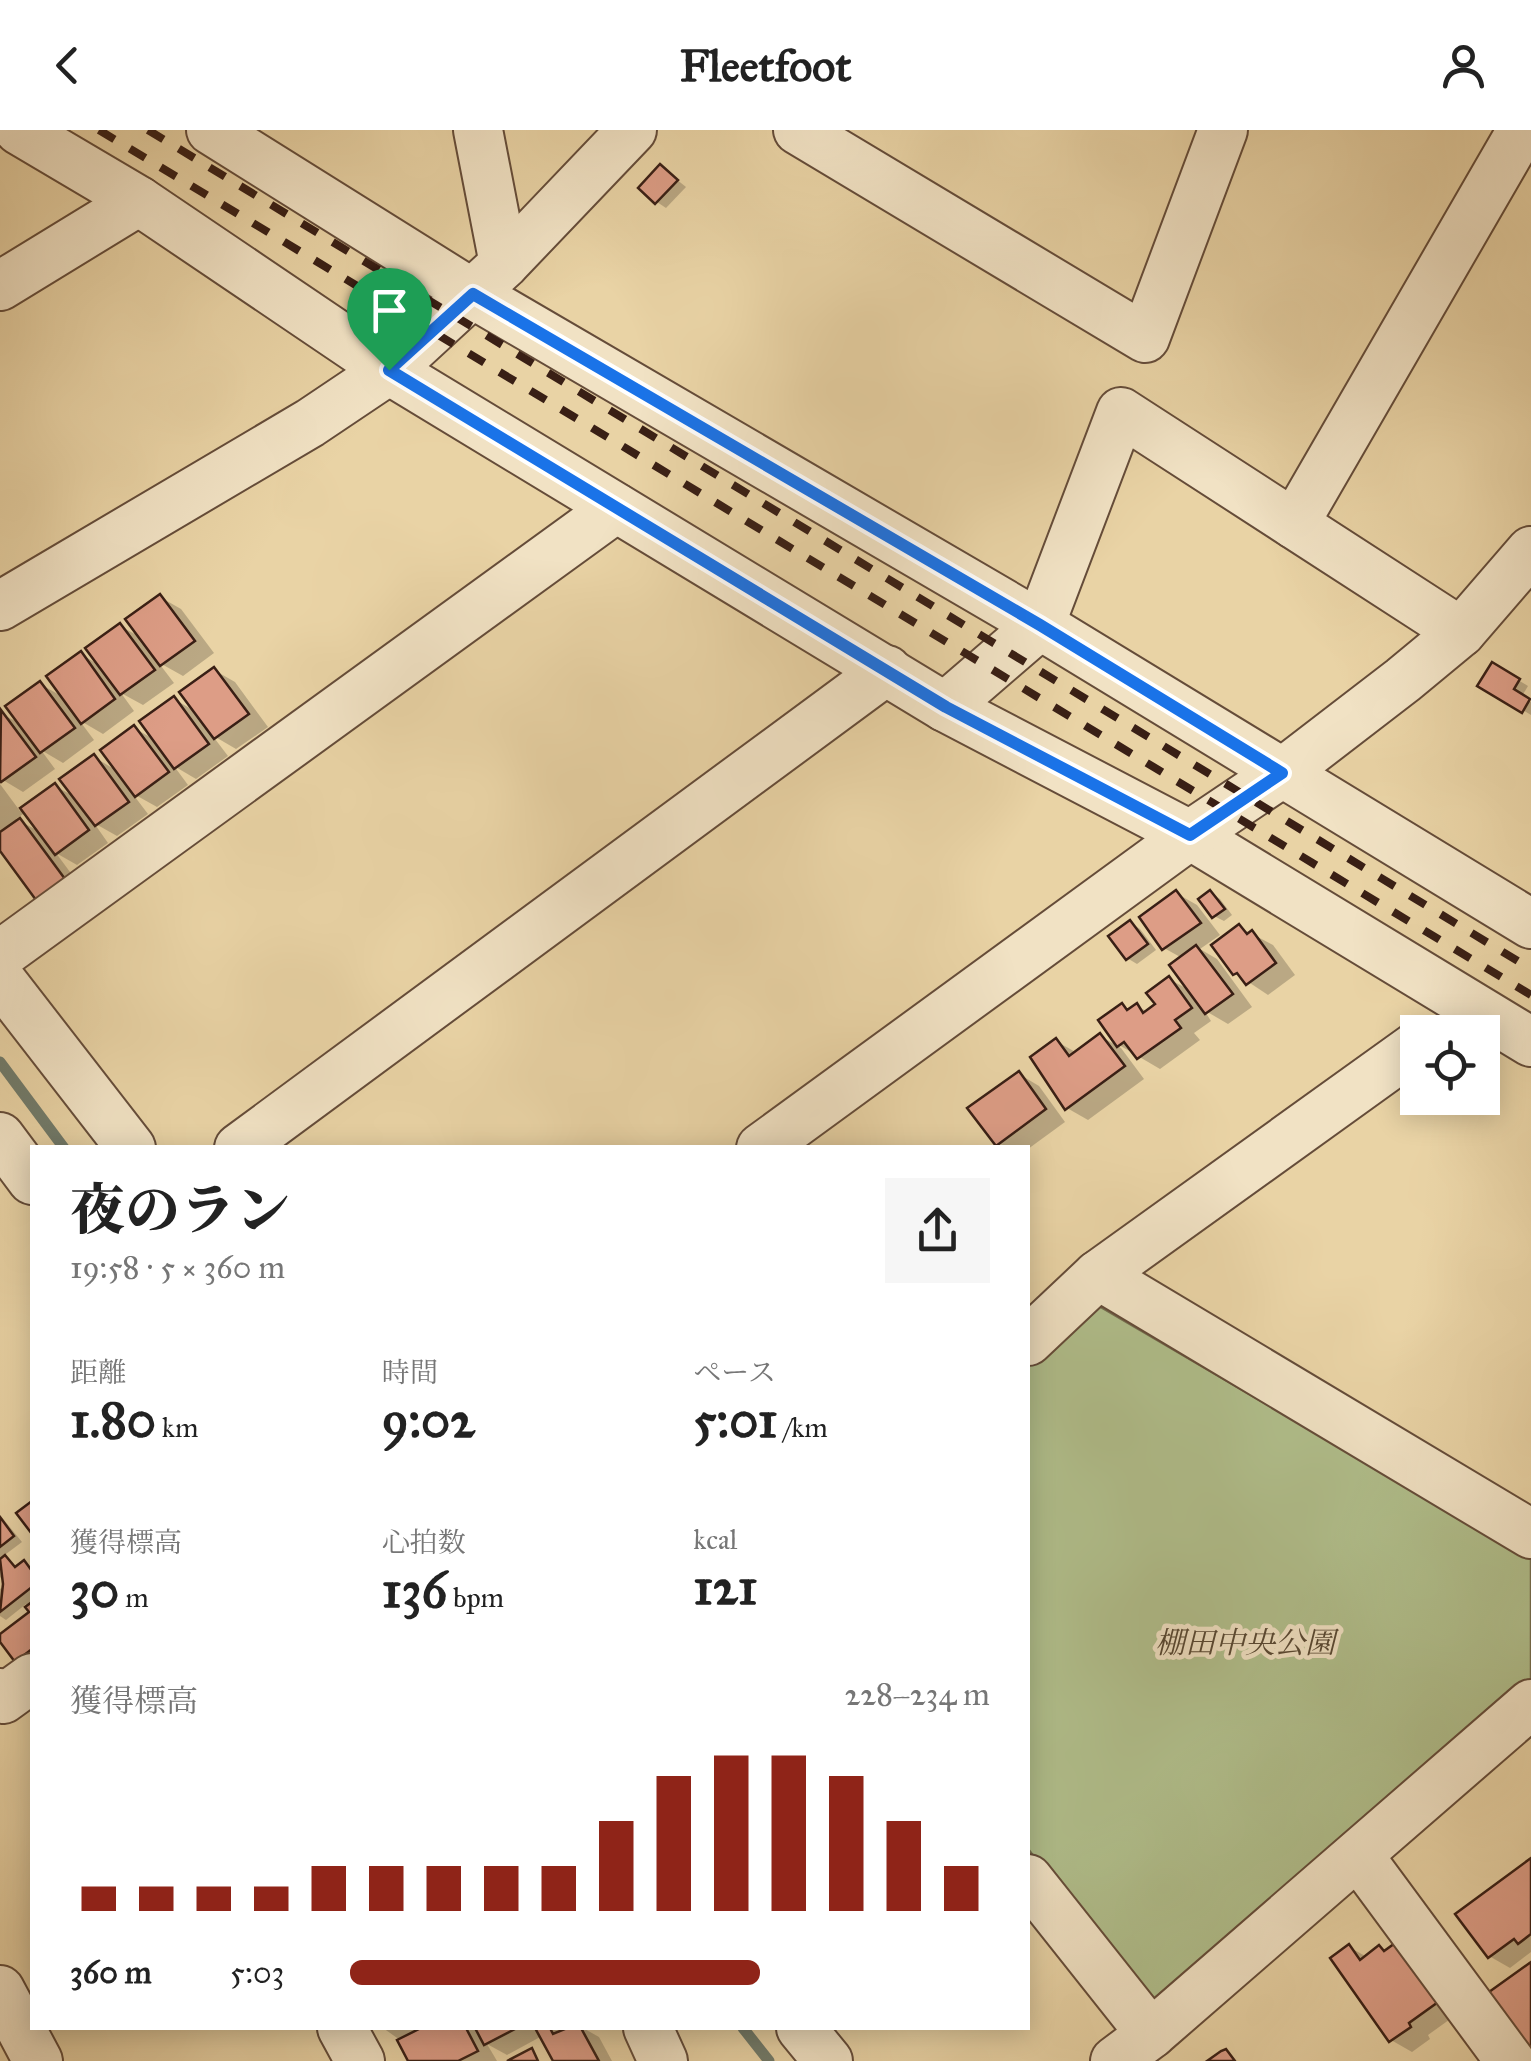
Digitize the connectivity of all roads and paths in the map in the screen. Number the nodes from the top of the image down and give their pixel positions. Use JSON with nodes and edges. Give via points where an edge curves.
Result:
{"nodes":[{"id":1,"x":18,"y":130,"type":"edge"},
{"id":2,"x":211,"y":130,"type":"edge"},
{"id":3,"x":478,"y":130,"type":"edge"},
{"id":4,"x":632,"y":130,"type":"edge"},
{"id":5,"x":798,"y":130,"type":"edge"},
{"id":6,"x":1223,"y":130,"type":"edge"},
{"id":7,"x":1522,"y":130,"type":"edge"},
{"id":8,"x":139,"y":201,"type":"junction"},
{"id":9,"x":488,"y":279,"type":"junction"},
{"id":10,"x":0,"y":286,"type":"edge"},
{"id":11,"x":1145,"y":338,"type":"junction"},
{"id":12,"x":389,"y":370,"type":"junction"},
{"id":13,"x":1121,"y":412,"type":"junction"},
{"id":14,"x":616,"y":508,"type":"junction"},
{"id":15,"x":1294,"y":524,"type":"junction"},
{"id":16,"x":1531,"y":550,"type":"edge"},
{"id":17,"x":0,"y":606,"type":"edge"},
{"id":18,"x":1040,"y":625,"type":"junction"},
{"id":19,"x":1461,"y":632,"type":"junction"},
{"id":20,"x":888,"y":670,"type":"junction"},
{"id":21,"x":946,"y":707,"type":"junction"},
{"id":22,"x":1282,"y":773,"type":"junction"},
{"id":23,"x":1190,"y":835,"type":"junction"},
{"id":24,"x":1531,"y":924,"type":"edge"},
{"id":25,"x":0,"y":955,"type":"edge"},
{"id":26,"x":0,"y":979,"type":"edge"},
{"id":27,"x":1448,"y":1015,"type":"edge"},
{"id":28,"x":1500,"y":1033,"type":"edge"},
{"id":29,"x":1531,"y":1042,"type":"edge"},
{"id":30,"x":1400,"y":1059,"type":"edge"},
{"id":31,"x":0,"y":1137,"type":"edge"},
{"id":32,"x":129,"y":1145,"type":"edge"},
{"id":33,"x":242,"y":1145,"type":"edge"},
{"id":34,"x":765,"y":1145,"type":"edge"},
{"id":35,"x":30,"y":1177,"type":"edge"},
{"id":36,"x":1098,"y":1275,"type":"junction"},
{"id":37,"x":1030,"y":1339,"type":"edge"},
{"id":38,"x":1531,"y":1534,"type":"edge"},
{"id":39,"x":30,"y":1680,"type":"edge"},
{"id":40,"x":0,"y":1693,"type":"edge"},
{"id":41,"x":1531,"y":1704,"type":"edge"},
{"id":42,"x":1358,"y":1855,"type":"junction"},
{"id":43,"x":1030,"y":1882,"type":"edge"},
{"id":44,"x":1,"y":1996,"type":"edge"},
{"id":45,"x":343,"y":2030,"type":"edge"},
{"id":46,"x":649,"y":2030,"type":"edge"},
{"id":47,"x":803,"y":2030,"type":"edge"},
{"id":48,"x":1133,"y":2048,"type":"edge"},
{"id":49,"x":38,"y":2061,"type":"edge"},
{"id":50,"x":360,"y":2061,"type":"edge"},
{"id":51,"x":663,"y":2061,"type":"edge"},
{"id":52,"x":828,"y":2061,"type":"edge"},
{"id":53,"x":1510,"y":2061,"type":"edge"}],
"edges":[{"from":1,"to":8,"type":"street"},
{"from":2,"to":9,"type":"street"},
{"from":3,"to":9,"type":"street"},
{"from":4,"to":9,"type":"street"},
{"from":5,"to":11,"type":"street"},
{"from":6,"to":11,"type":"street"},
{"from":7,"to":15,"type":"street"},
{"from":8,"to":10,"type":"street"},
{"from":8,"to":12,"type":"street"},
{"from":9,"to":12,"type":"street"},
{"from":9,"to":18,"type":"street"},
{"from":11,"to":13,"type":"street"},
{"from":12,"to":14,"type":"street"},
{"from":12,"to":17,"type":"street"},
{"from":13,"to":15,"type":"street"},
{"from":13,"to":18,"type":"street"},
{"from":14,"to":20,"type":"street"},
{"from":14,"to":25,"type":"street"},
{"from":15,"to":19,"type":"street"},
{"from":16,"to":19,"type":"street"},
{"from":18,"to":21,"type":"street"},
{"from":18,"to":22,"type":"street"},
{"from":19,"to":22,"type":"street"},
{"from":20,"to":21,"type":"street"},
{"from":20,"to":33,"type":"street"},
{"from":21,"to":23,"type":"street"},
{"from":22,"to":23,"type":"street"},
{"from":22,"to":24,"type":"street"},
{"from":23,"to":27,"type":"street"},
{"from":23,"to":34,"type":"street"},
{"from":26,"to":32,"type":"street"},
{"from":28,"to":29,"type":"street"},
{"from":30,"to":36,"type":"street"},
{"from":31,"to":35,"type":"street"},
{"from":36,"to":37,"type":"street"},
{"from":36,"to":38,"type":"street"},
{"from":39,"to":40,"type":"street","via":[[3,1700]]},
{"from":41,"to":42,"type":"street"},
{"from":42,"to":48,"type":"street"},
{"from":42,"to":53,"type":"street"},
{"from":43,"to":48,"type":"street"},
{"from":44,"to":49,"type":"street"},
{"from":45,"to":50,"type":"street"},
{"from":46,"to":51,"type":"street"},
{"from":47,"to":52,"type":"street"}]}
